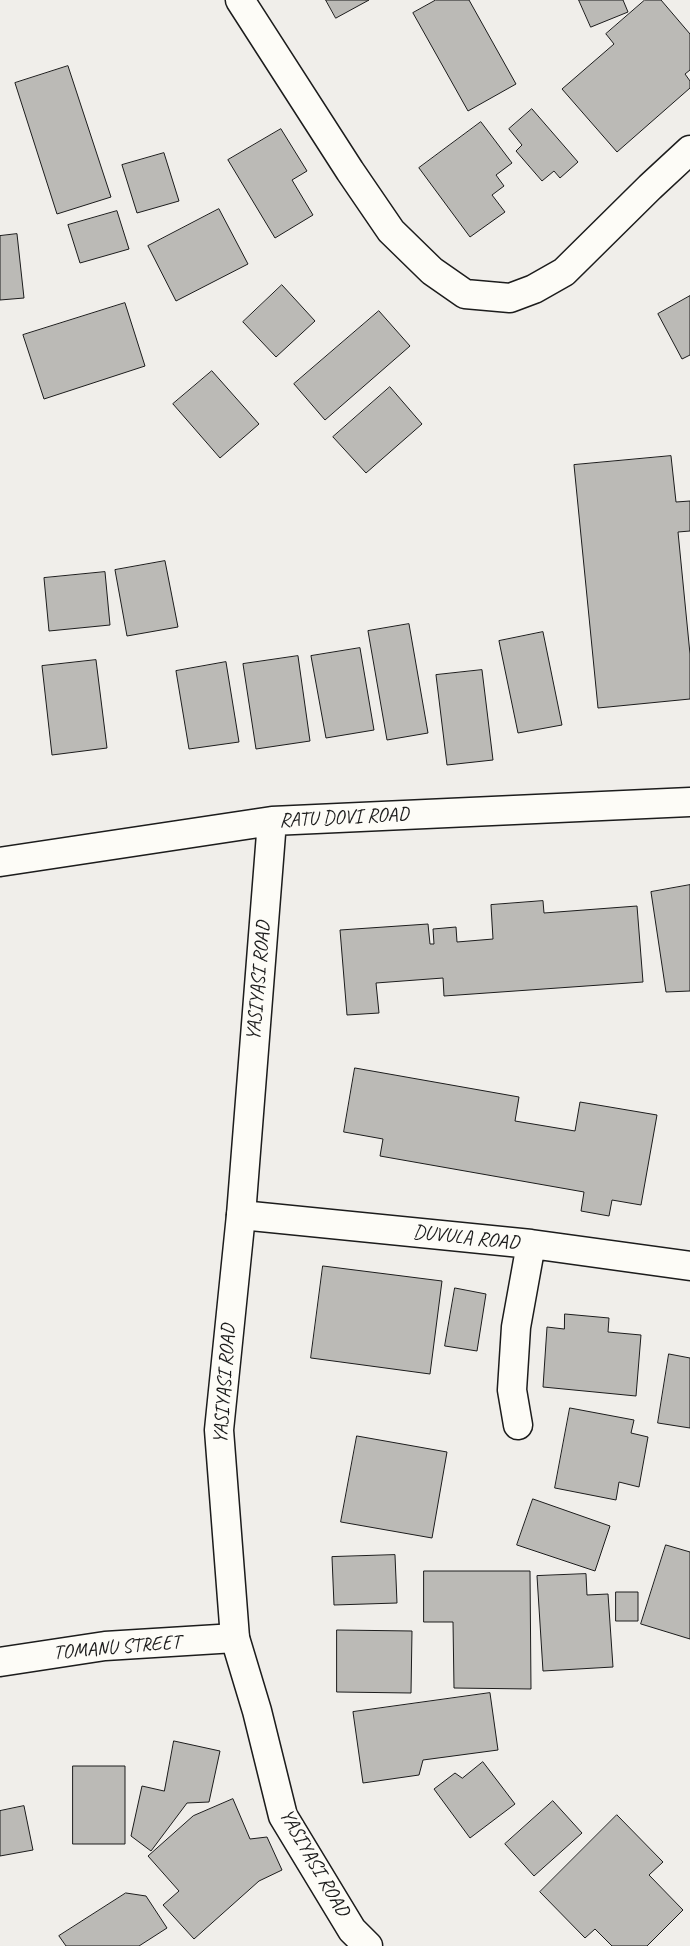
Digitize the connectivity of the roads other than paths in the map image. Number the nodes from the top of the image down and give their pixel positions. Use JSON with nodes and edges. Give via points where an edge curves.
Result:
{"nodes":[{"id":1,"x":240,"y":0,"type":"edge"},
{"id":2,"x":690,"y":150,"type":"edge"},
{"id":3,"x":690,"y":802,"type":"edge"},
{"id":4,"x":272,"y":821,"type":"junction"},
{"id":5,"x":0,"y":862,"type":"edge"},
{"id":6,"x":240,"y":1215,"type":"junction"},
{"id":7,"x":531,"y":1244,"type":"junction"},
{"id":8,"x":690,"y":1266,"type":"edge"},
{"id":9,"x":518,"y":1425,"type":"dead end"},
{"id":10,"x":235,"y":1638,"type":"junction"},
{"id":11,"x":0,"y":1662,"type":"edge"},
{"id":12,"x":368,"y":1946,"type":"edge"}],
"edges":[{"from":1,"to":2,"type":"main road","via":[[391,231],[432,271],[465,294],[510,298],[564,272]]},
{"from":3,"to":4,"type":"main road","name":"RATU DOVI ROAD"},
{"from":4,"to":5,"type":"main road","name":"RATU DOVI ROAD"},
{"from":4,"to":6,"type":"main road","name":"YASIYASI ROAD"},
{"from":6,"to":7,"type":"main road","name":"DUVULA ROAD"},
{"from":6,"to":10,"type":"main road","name":"YASIYASI ROAD","via":[[218,1430]]},
{"from":7,"to":8,"type":"main road","name":"DUVULA ROAD"},
{"from":7,"to":9,"type":"main road","via":[[516,1328],[512,1390]]},
{"from":10,"to":11,"type":"main road","name":"TOMANU STREET","via":[[105,1646]]},
{"from":10,"to":12,"type":"main road","name":"YASIYASI ROAD","via":[[283,1816],[352,1930]]}]}
